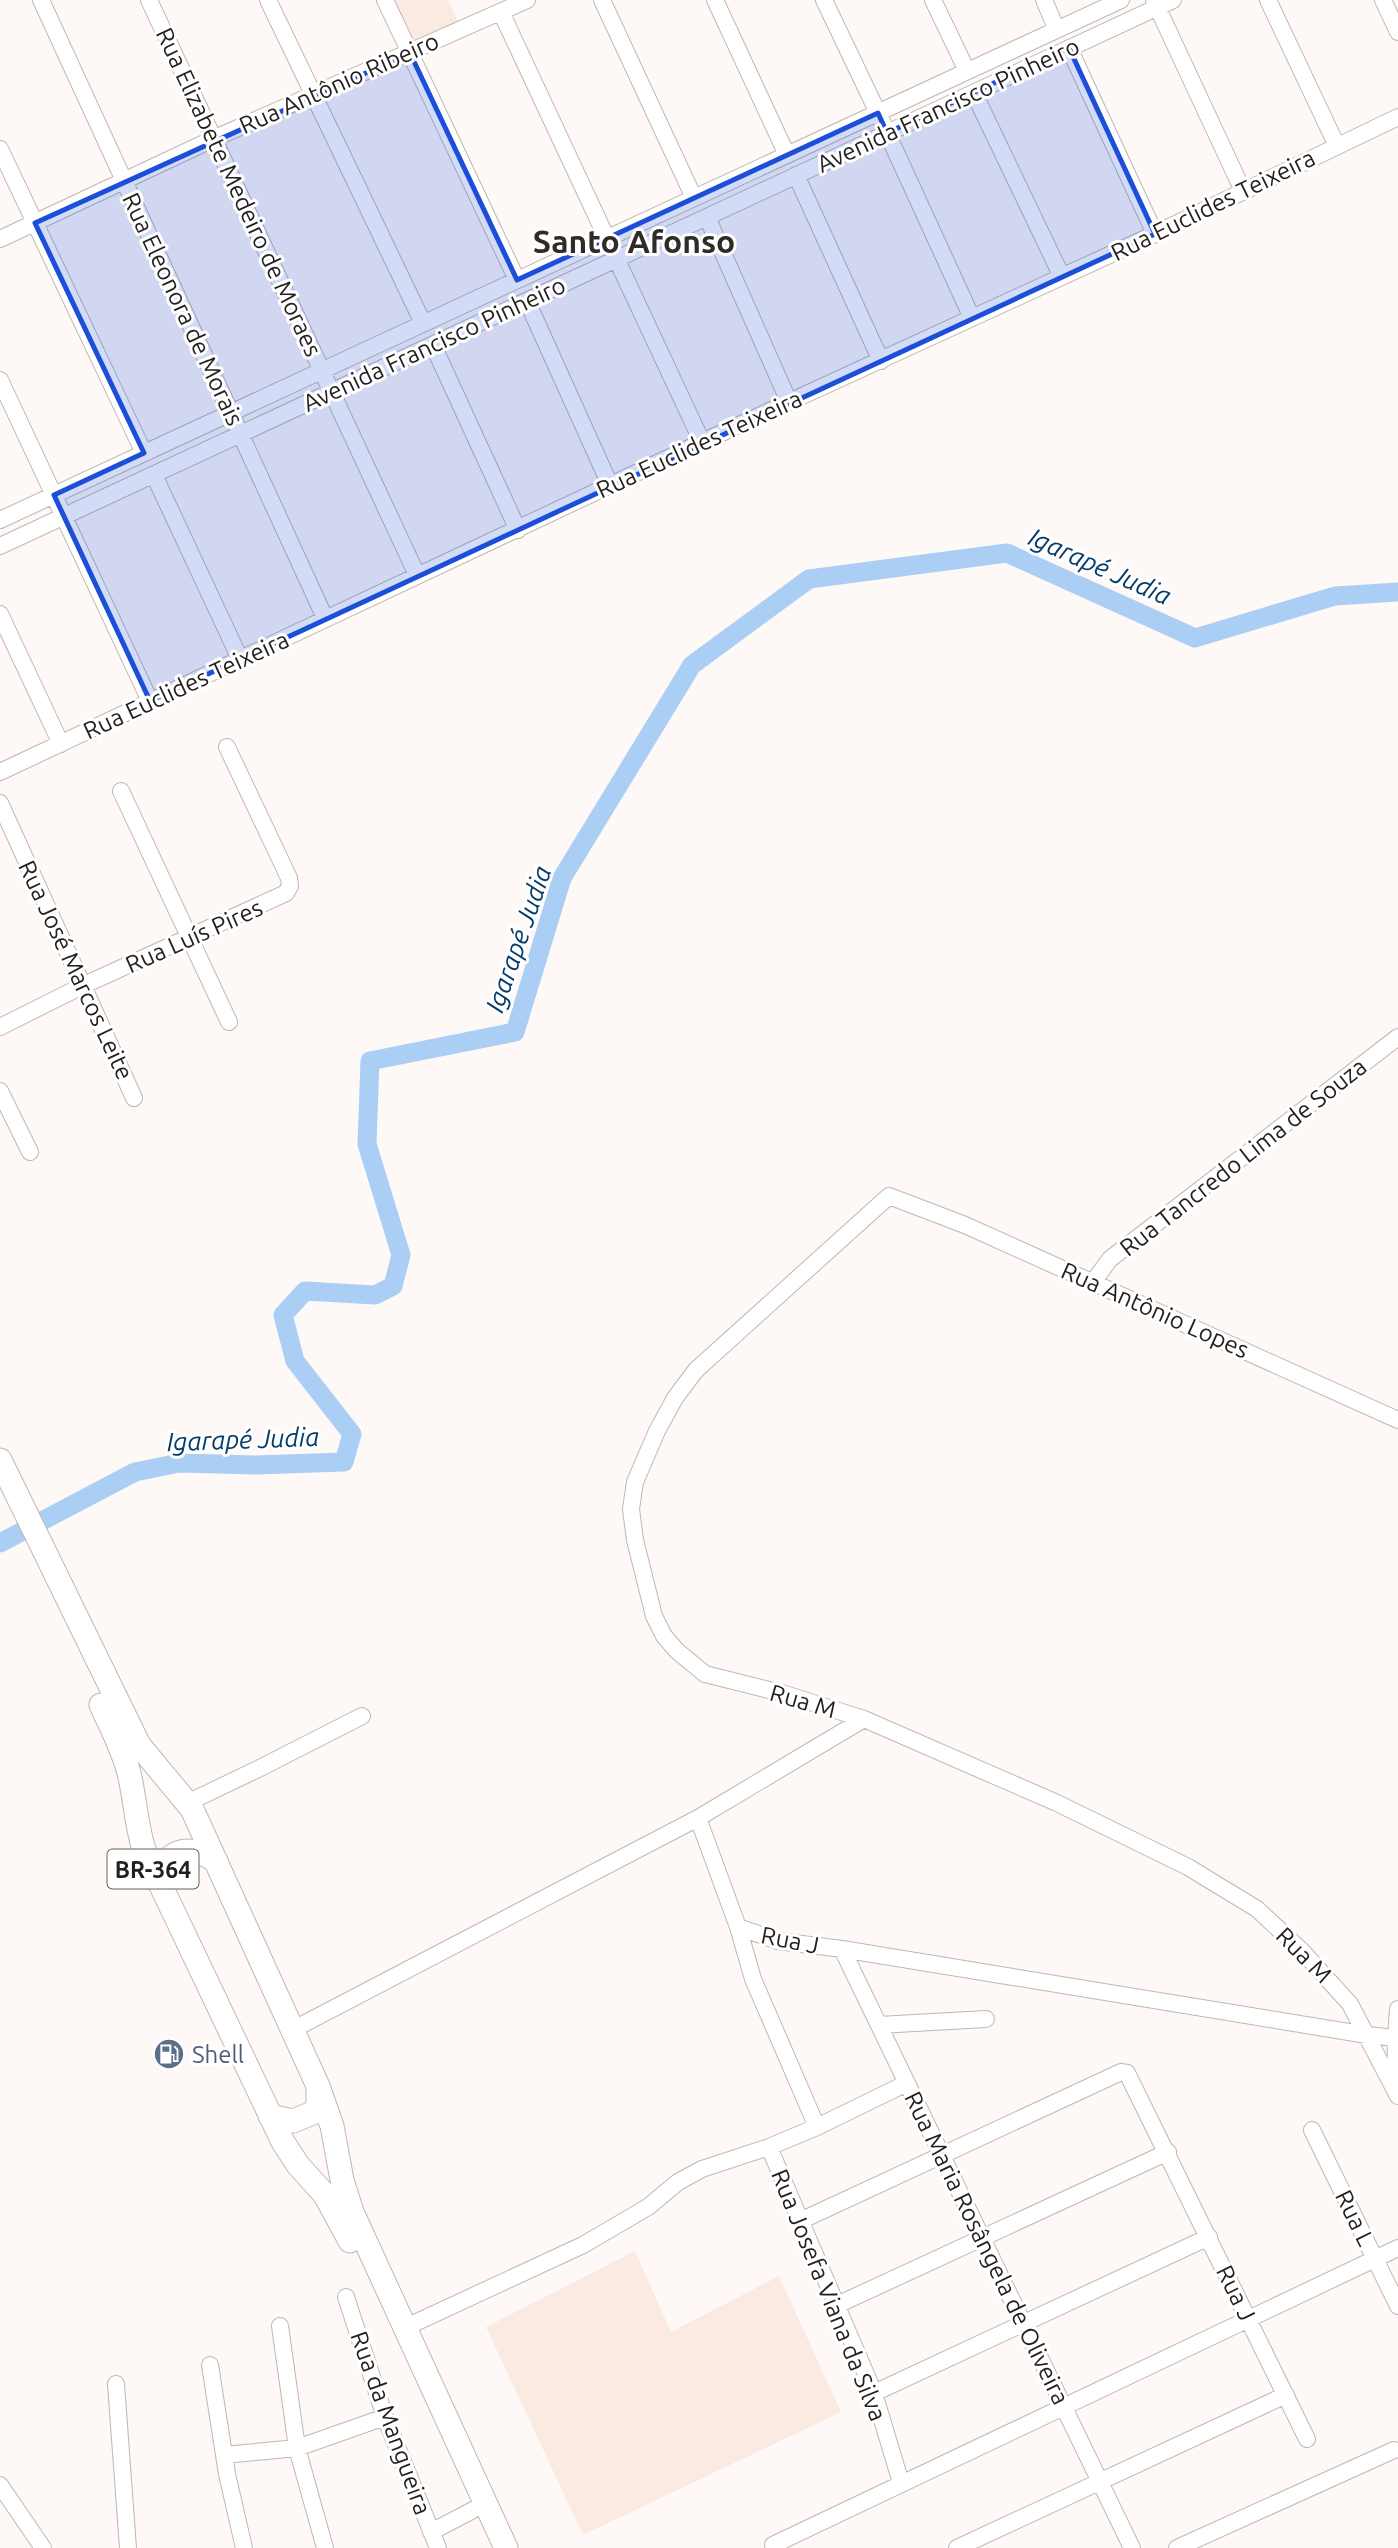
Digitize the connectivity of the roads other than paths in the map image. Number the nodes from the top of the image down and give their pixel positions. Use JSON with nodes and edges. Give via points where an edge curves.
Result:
{"nodes":[{"id":1,"x":41,"y":0,"type":"edge"},
{"id":2,"x":149,"y":0,"type":"edge"},
{"id":3,"x":268,"y":0,"type":"edge"},
{"id":4,"x":385,"y":0,"type":"edge"},
{"id":5,"x":527,"y":0,"type":"edge"},
{"id":6,"x":602,"y":0,"type":"edge"},
{"id":7,"x":715,"y":0,"type":"edge"},
{"id":8,"x":824,"y":0,"type":"edge"},
{"id":9,"x":933,"y":0,"type":"edge"},
{"id":10,"x":1044,"y":0,"type":"edge"},
{"id":11,"x":1121,"y":0,"type":"edge"},
{"id":12,"x":1172,"y":0,"type":"edge"},
{"id":13,"x":1268,"y":0,"type":"edge"},
{"id":14,"x":1383,"y":0,"type":"edge"},
{"id":15,"x":1155,"y":4,"type":"edge"},
{"id":16,"x":500,"y":12,"type":"junction"},
{"id":17,"x":1057,"y":30,"type":"junction"},
{"id":18,"x":1398,"y":32,"type":"edge"},
{"id":19,"x":1069,"y":48,"type":"junction"},
{"id":20,"x":410,"y":53,"type":"junction"},
{"id":21,"x":967,"y":71,"type":"junction"},
{"id":22,"x":974,"y":93,"type":"junction"},
{"id":23,"x":313,"y":94,"type":"junction"},
{"id":24,"x":878,"y":113,"type":"junction"},
{"id":25,"x":1398,"y":117,"type":"edge"},
{"id":26,"x":887,"y":133,"type":"junction"},
{"id":27,"x":213,"y":139,"type":"junction"},
{"id":28,"x":1337,"y":145,"type":"junction"},
{"id":29,"x":0,"y":149,"type":"edge"},
{"id":30,"x":788,"y":155,"type":"junction"},
{"id":31,"x":796,"y":175,"type":"junction"},
{"id":32,"x":124,"y":182,"type":"junction"},
{"id":33,"x":1243,"y":191,"type":"junction"},
{"id":34,"x":694,"y":198,"type":"junction"},
{"id":35,"x":707,"y":217,"type":"junction"},
{"id":36,"x":34,"y":223,"type":"junction"},
{"id":37,"x":1155,"y":234,"type":"junction"},
{"id":38,"x":607,"y":238,"type":"junction"},
{"id":39,"x":0,"y":239,"type":"edge"},
{"id":40,"x":617,"y":259,"type":"junction"},
{"id":41,"x":1062,"y":276,"type":"junction"},
{"id":42,"x":517,"y":280,"type":"junction"},
{"id":43,"x":527,"y":301,"type":"junction"},
{"id":44,"x":972,"y":318,"type":"junction"},
{"id":45,"x":423,"y":323,"type":"junction"},
{"id":46,"x":433,"y":345,"type":"junction"},
{"id":47,"x":881,"y":361,"type":"junction"},
{"id":48,"x":322,"y":370,"type":"junction"},
{"id":49,"x":0,"y":380,"type":"edge"},
{"id":50,"x":332,"y":392,"type":"junction"},
{"id":51,"x":789,"y":402,"type":"junction"},
{"id":52,"x":231,"y":412,"type":"junction"},
{"id":53,"x":241,"y":434,"type":"junction"},
{"id":54,"x":702,"y":442,"type":"junction"},
{"id":55,"x":144,"y":453,"type":"junction"},
{"id":56,"x":154,"y":475,"type":"junction"},
{"id":57,"x":610,"y":485,"type":"junction"},
{"id":58,"x":54,"y":495,"type":"junction"},
{"id":59,"x":64,"y":516,"type":"junction"},
{"id":60,"x":0,"y":520,"type":"edge"},
{"id":61,"x":518,"y":530,"type":"junction"},
{"id":62,"x":0,"y":546,"type":"edge"},
{"id":63,"x":418,"y":575,"type":"junction"},
{"id":64,"x":0,"y":614,"type":"edge"},
{"id":65,"x":326,"y":618,"type":"junction"},
{"id":66,"x":240,"y":659,"type":"junction"},
{"id":67,"x":150,"y":701,"type":"junction"},
{"id":68,"x":61,"y":744,"type":"junction"},
{"id":69,"x":227,"y":747,"type":"dead end"},
{"id":70,"x":0,"y":772,"type":"edge"},
{"id":71,"x":121,"y":791,"type":"dead end"},
{"id":72,"x":0,"y":803,"type":"edge"},
{"id":73,"x":188,"y":938,"type":"junction"},
{"id":74,"x":82,"y":986,"type":"junction"},
{"id":75,"x":229,"y":1022,"type":"dead end"},
{"id":76,"x":0,"y":1027,"type":"edge"},
{"id":77,"x":1398,"y":1037,"type":"edge"},
{"id":78,"x":0,"y":1091,"type":"edge"},
{"id":79,"x":135,"y":1098,"type":"dead end"},
{"id":80,"x":30,"y":1152,"type":"dead end"},
{"id":81,"x":911,"y":1202,"type":"joint"},
{"id":82,"x":1093,"y":1282,"type":"junction"},
{"id":83,"x":1398,"y":1420,"type":"edge"},
{"id":84,"x":2,"y":1473,"type":"edge"},
{"id":85,"x":66,"y":1612,"type":"junction"},
{"id":86,"x":362,"y":1716,"type":"dead end"},
{"id":87,"x":864,"y":1719,"type":"junction"},
{"id":88,"x":187,"y":1803,"type":"junction"},
{"id":89,"x":698,"y":1818,"type":"junction"},
{"id":90,"x":216,"y":1861,"type":"junction"},
{"id":91,"x":160,"y":1884,"type":"junction"},
{"id":92,"x":738,"y":1927,"type":"junction"},
{"id":93,"x":842,"y":1949,"type":"junction"},
{"id":94,"x":1398,"y":2009,"type":"edge"},
{"id":95,"x":986,"y":2019,"type":"dead end"},
{"id":96,"x":879,"y":2025,"type":"junction"},
{"id":97,"x":292,"y":2029,"type":"junction"},
{"id":98,"x":1367,"y":2035,"type":"junction"},
{"id":99,"x":1397,"y":2038,"type":"edge"},
{"id":100,"x":1396,"y":2066,"type":"edge"},
{"id":101,"x":907,"y":2083,"type":"junction"},
{"id":102,"x":318,"y":2087,"type":"junction"},
{"id":103,"x":1397,"y":2093,"type":"edge"},
{"id":104,"x":270,"y":2116,"type":"junction"},
{"id":105,"x":817,"y":2127,"type":"junction"},
{"id":106,"x":1312,"y":2130,"type":"dead end"},
{"id":107,"x":769,"y":2147,"type":"junction"},
{"id":108,"x":1168,"y":2152,"type":"junction"},
{"id":109,"x":942,"y":2155,"type":"junction"},
{"id":110,"x":800,"y":2221,"type":"junction"},
{"id":111,"x":1209,"y":2237,"type":"junction"},
{"id":112,"x":982,"y":2238,"type":"junction"},
{"id":113,"x":1398,"y":2248,"type":"edge"},
{"id":114,"x":1375,"y":2259,"type":"junction"},
{"id":115,"x":346,"y":2297,"type":"dead end"},
{"id":116,"x":837,"y":2305,"type":"junction"},
{"id":117,"x":1398,"y":2305,"type":"edge"},
{"id":118,"x":1249,"y":2320,"type":"junction"},
{"id":119,"x":1024,"y":2324,"type":"junction"},
{"id":120,"x":280,"y":2326,"type":"dead end"},
{"id":121,"x":404,"y":2328,"type":"junction"},
{"id":122,"x":210,"y":2365,"type":"dead end"},
{"id":123,"x":116,"y":2384,"type":"dead end"},
{"id":124,"x":874,"y":2393,"type":"junction"},
{"id":125,"x":1286,"y":2395,"type":"junction"},
{"id":126,"x":1064,"y":2407,"type":"junction"},
{"id":127,"x":385,"y":2417,"type":"junction"},
{"id":128,"x":1307,"y":2439,"type":"dead end"},
{"id":129,"x":297,"y":2448,"type":"junction"},
{"id":130,"x":1394,"y":2450,"type":"dead end"},
{"id":131,"x":224,"y":2455,"type":"junction"},
{"id":132,"x":1099,"y":2481,"type":"junction"},
{"id":133,"x":901,"y":2483,"type":"junction"},
{"id":134,"x":0,"y":2485,"type":"edge"},
{"id":135,"x":473,"y":2510,"type":"junction"},
{"id":136,"x":431,"y":2532,"type":"junction"},
{"id":137,"x":773,"y":2545,"type":"dead end"},
{"id":138,"x":43,"y":2548,"type":"edge"},
{"id":139,"x":128,"y":2548,"type":"edge"},
{"id":140,"x":244,"y":2548,"type":"edge"},
{"id":141,"x":325,"y":2548,"type":"edge"},
{"id":142,"x":438,"y":2548,"type":"edge"},
{"id":143,"x":491,"y":2548,"type":"edge"},
{"id":144,"x":506,"y":2548,"type":"edge"},
{"id":145,"x":957,"y":2548,"type":"edge"},
{"id":146,"x":1132,"y":2548,"type":"edge"},
{"id":147,"x":1177,"y":2548,"type":"edge"}],
"edges":[{"from":1,"to":32,"type":"street","name":"Rua Eleonora de Morais"},
{"from":2,"to":27,"type":"street","name":"Rua Elizabete Medeiro de Moraes"},
{"from":3,"to":23,"type":"street"},
{"from":4,"to":20,"type":"street"},
{"from":5,"to":16,"type":"street","name":"Rua Antônio Ribeiro"},
{"from":6,"to":34,"type":"street"},
{"from":7,"to":30,"type":"street"},
{"from":8,"to":24,"type":"street"},
{"from":9,"to":21,"type":"street"},
{"from":10,"to":17,"type":"street"},
{"from":11,"to":17,"type":"street","name":"Avenida Francisco Pinheiro"},
{"from":12,"to":15,"type":"street","name":"Avenida Francisco Pinheiro"},
{"from":13,"to":28,"type":"street"},
{"from":14,"to":18,"type":"street"},
{"from":15,"to":19,"type":"street","name":"Avenida Francisco Pinheiro"},
{"from":15,"to":33,"type":"street"},
{"from":16,"to":20,"type":"street","name":"Rua Antônio Ribeiro"},
{"from":16,"to":38,"type":"street"},
{"from":17,"to":21,"type":"street","name":"Avenida Francisco Pinheiro"},
{"from":19,"to":22,"type":"street","name":"Avenida Francisco Pinheiro"},
{"from":19,"to":37,"type":"street"},
{"from":20,"to":23,"type":"street","name":"Rua Antônio Ribeiro"},
{"from":20,"to":42,"type":"street"},
{"from":21,"to":24,"type":"street","name":"Avenida Francisco Pinheiro"},
{"from":22,"to":26,"type":"street","name":"Avenida Francisco Pinheiro"},
{"from":22,"to":41,"type":"street"},
{"from":23,"to":27,"type":"street","name":"Rua Antônio Ribeiro"},
{"from":23,"to":45,"type":"street"},
{"from":24,"to":26,"type":"street"},
{"from":24,"to":30,"type":"street","name":"Avenida Francisco Pinheiro"},
{"from":25,"to":28,"type":"street","name":"Rua Euclides Teixeira"},
{"from":26,"to":31,"type":"street","name":"Avenida Francisco Pinheiro"},
{"from":26,"to":44,"type":"street"},
{"from":27,"to":32,"type":"street","name":"Rua Antônio Ribeiro"},
{"from":27,"to":48,"type":"street","name":"Rua Elizabete Medeiro de Moraes"},
{"from":28,"to":33,"type":"street","name":"Rua Euclides Teixeira"},
{"from":29,"to":36,"type":"street"},
{"from":30,"to":34,"type":"street","name":"Avenida Francisco Pinheiro"},
{"from":31,"to":35,"type":"street","name":"Avenida Francisco Pinheiro"},
{"from":31,"to":47,"type":"street"},
{"from":32,"to":36,"type":"street","name":"Rua Antônio Ribeiro"},
{"from":32,"to":52,"type":"street","name":"Rua Eleonora de Morais"},
{"from":33,"to":37,"type":"street","name":"Rua Euclides Teixeira"},
{"from":34,"to":38,"type":"street","name":"Avenida Francisco Pinheiro"},
{"from":35,"to":40,"type":"street","name":"Avenida Francisco Pinheiro"},
{"from":35,"to":51,"type":"street"},
{"from":36,"to":39,"type":"street","name":"Rua Antônio Ribeiro"},
{"from":36,"to":55,"type":"street"},
{"from":37,"to":41,"type":"street","name":"Rua Euclides Teixeira"},
{"from":38,"to":40,"type":"street"},
{"from":38,"to":42,"type":"street","name":"Avenida Francisco Pinheiro"},
{"from":40,"to":43,"type":"street","name":"Avenida Francisco Pinheiro"},
{"from":40,"to":54,"type":"street"},
{"from":41,"to":44,"type":"street","name":"Rua Euclides Teixeira"},
{"from":42,"to":45,"type":"street","name":"Avenida Francisco Pinheiro"},
{"from":43,"to":46,"type":"street","name":"Avenida Francisco Pinheiro"},
{"from":43,"to":57,"type":"street"},
{"from":44,"to":47,"type":"street","name":"Rua Euclides Teixeira"},
{"from":45,"to":48,"type":"street","name":"Avenida Francisco Pinheiro"},
{"from":46,"to":50,"type":"street","name":"Avenida Francisco Pinheiro"},
{"from":46,"to":61,"type":"street"},
{"from":47,"to":51,"type":"street","name":"Rua Euclides Teixeira"},
{"from":48,"to":50,"type":"street","name":"Rua Elizabete Medeiro de Moraes"},
{"from":48,"to":52,"type":"street","name":"Avenida Francisco Pinheiro"},
{"from":49,"to":58,"type":"street"},
{"from":50,"to":53,"type":"street","name":"Avenida Francisco Pinheiro"},
{"from":50,"to":63,"type":"street","name":"Rua Elizabete Medeiro de Moraes"},
{"from":51,"to":54,"type":"street","name":"Rua Euclides Teixeira"},
{"from":52,"to":53,"type":"street","name":"Rua Eleonora de Morais"},
{"from":52,"to":55,"type":"street","name":"Avenida Francisco Pinheiro"},
{"from":53,"to":56,"type":"street","name":"Avenida Francisco Pinheiro"},
{"from":53,"to":65,"type":"street","name":"Rua Eleonora de Morais"},
{"from":54,"to":57,"type":"street","name":"Rua Euclides Teixeira"},
{"from":55,"to":58,"type":"street","name":"Avenida Francisco Pinheiro"},
{"from":56,"to":59,"type":"street","name":"Avenida Francisco Pinheiro"},
{"from":56,"to":66,"type":"street"},
{"from":57,"to":61,"type":"street","name":"Rua Euclides Teixeira"},
{"from":58,"to":59,"type":"street"},
{"from":58,"to":60,"type":"street","name":"Avenida Francisco Pinheiro"},
{"from":59,"to":62,"type":"street","name":"Avenida Francisco Pinheiro"},
{"from":59,"to":67,"type":"street"},
{"from":61,"to":63,"type":"street","name":"Rua Euclides Teixeira"},
{"from":63,"to":65,"type":"street","name":"Rua Euclides Teixeira"},
{"from":64,"to":68,"type":"street"},
{"from":65,"to":66,"type":"street","name":"Rua Euclides Teixeira"},
{"from":66,"to":67,"type":"street","name":"Rua Euclides Teixeira"},
{"from":67,"to":68,"type":"street","name":"Rua Euclides Teixeira"},
{"from":68,"to":70,"type":"street","name":"Rua Euclides Teixeira"},
{"from":69,"to":73,"type":"street","name":"Rua Luís Pires","via":[[290,881],[286,893],[274,900]]},
{"from":71,"to":73,"type":"street"},
{"from":72,"to":74,"type":"street","name":"Rua José Marcos Leite"},
{"from":73,"to":74,"type":"street","name":"Rua Luís Pires"},
{"from":73,"to":75,"type":"street"},
{"from":74,"to":76,"type":"street","name":"Rua Luís Pires"},
{"from":74,"to":79,"type":"street","name":"Rua José Marcos Leite"},
{"from":77,"to":82,"type":"street","name":"Rua Tancredo Lima de Souza","via":[[1110,1259]]},
{"from":78,"to":80,"type":"street"},
{"from":81,"to":82,"type":"street","name":"Rua Antônio Lopes"},
{"from":81,"to":87,"type":"street","name":"Rua M","via":[[889,1196],[696,1370],[657,1432],[635,1482],[631,1508],[654,1616],[664,1636],[690,1663],[726,1681]]},
{"from":82,"to":83,"type":"street","name":"Rua Antônio Lopes"},
{"from":84,"to":85,"type":"highway","number":"BR-364"},
{"from":85,"to":88,"type":"highway","number":"BR-364","via":[[139,1745]]},
{"from":85,"to":91,"type":"highway","number":"BR-364","via":[[125,1756],[138,1829]]},
{"from":86,"to":88,"type":"street"},
{"from":87,"to":89,"type":"street"},
{"from":87,"to":98,"type":"street","name":"Rua M","via":[[1057,1803],[1188,1867],[1257,1909],[1333,1983]]},
{"from":88,"to":90,"type":"highway","number":"BR-364"},
{"from":89,"to":92,"type":"street","name":"Rua J"},
{"from":89,"to":97,"type":"street"},
{"from":90,"to":91,"type":"highway","via":[[196,1851],[170,1856],[161,1869]]},
{"from":90,"to":97,"type":"highway","number":"BR-364"},
{"from":91,"to":104,"type":"highway","number":"BR-364"},
{"from":92,"to":93,"type":"street","name":"Rua J","via":[[778,1941]]},
{"from":92,"to":105,"type":"street","via":[[753,1979]]},
{"from":93,"to":96,"type":"street","name":"Rua Maria Rosângela de Oliveira"},
{"from":93,"to":98,"type":"street","name":"Rua J"},
{"from":94,"to":99,"type":"street"},
{"from":95,"to":96,"type":"street"},
{"from":96,"to":101,"type":"street","name":"Rua Maria Rosângela de Oliveira"},
{"from":97,"to":102,"type":"highway","number":"BR-364"},
{"from":98,"to":99,"type":"street"},
{"from":98,"to":103,"type":"street","name":"Rua M"},
{"from":99,"to":100,"type":"street"},
{"from":100,"to":103,"type":"street"},
{"from":101,"to":105,"type":"street"},
{"from":101,"to":109,"type":"street","name":"Rua Maria Rosângela de Oliveira"},
{"from":102,"to":104,"type":"highway","via":[[314,2112],[293,2121]]},
{"from":102,"to":121,"type":"highway","number":"BR-364","via":[[352,2212]]},
{"from":104,"to":135,"type":"highway","number":"BR-364","via":[[298,2165],[341,2221]]},
{"from":105,"to":107,"type":"street"},
{"from":106,"to":114,"type":"street","name":"Rua L"},
{"from":107,"to":110,"type":"street","name":"Rua Josefa Viana da Silva"},
{"from":107,"to":121,"type":"street","via":[[702,2169],[583,2245]]},
{"from":108,"to":109,"type":"street","name":"Rua J","via":[[1127,2073],[1121,2072]]},
{"from":108,"to":111,"type":"street","name":"Rua J"},
{"from":108,"to":112,"type":"street"},
{"from":109,"to":110,"type":"street"},
{"from":109,"to":112,"type":"street","name":"Rua Maria Rosângela de Oliveira"},
{"from":110,"to":116,"type":"street","name":"Rua Josefa Viana da Silva"},
{"from":111,"to":118,"type":"street","name":"Rua J"},
{"from":111,"to":119,"type":"street"},
{"from":112,"to":116,"type":"street"},
{"from":112,"to":119,"type":"street","name":"Rua Maria Rosângela de Oliveira"},
{"from":113,"to":114,"type":"street"},
{"from":114,"to":117,"type":"street","name":"Rua L"},
{"from":114,"to":118,"type":"street"},
{"from":115,"to":127,"type":"street","name":"Rua da Mangueira"},
{"from":116,"to":124,"type":"street","name":"Rua Josefa Viana da Silva"},
{"from":118,"to":125,"type":"street","name":"Rua J"},
{"from":118,"to":126,"type":"street"},
{"from":119,"to":124,"type":"street"},
{"from":119,"to":126,"type":"street","name":"Rua Maria Rosângela de Oliveira"},
{"from":120,"to":129,"type":"street"},
{"from":121,"to":144,"type":"highway","number":"BR-364"},
{"from":122,"to":131,"type":"street"},
{"from":123,"to":139,"type":"street"},
{"from":124,"to":133,"type":"street","name":"Rua Josefa Viana da Silva"},
{"from":125,"to":128,"type":"street","name":"Rua J"},
{"from":125,"to":132,"type":"street"},
{"from":126,"to":132,"type":"street","name":"Rua Maria Rosângela de Oliveira"},
{"from":126,"to":133,"type":"street"},
{"from":127,"to":129,"type":"street"},
{"from":127,"to":136,"type":"street","name":"Rua da Mangueira"},
{"from":129,"to":131,"type":"street"},
{"from":129,"to":141,"type":"street"},
{"from":130,"to":147,"type":"street"},
{"from":131,"to":140,"type":"street"},
{"from":132,"to":145,"type":"street"},
{"from":132,"to":146,"type":"street","name":"Rua Maria Rosângela de Oliveira"},
{"from":133,"to":137,"type":"street"},
{"from":134,"to":138,"type":"street"},
{"from":135,"to":136,"type":"street"},
{"from":135,"to":143,"type":"highway","number":"BR-364"},
{"from":136,"to":142,"type":"street","name":"Rua da Mangueira"}]}
